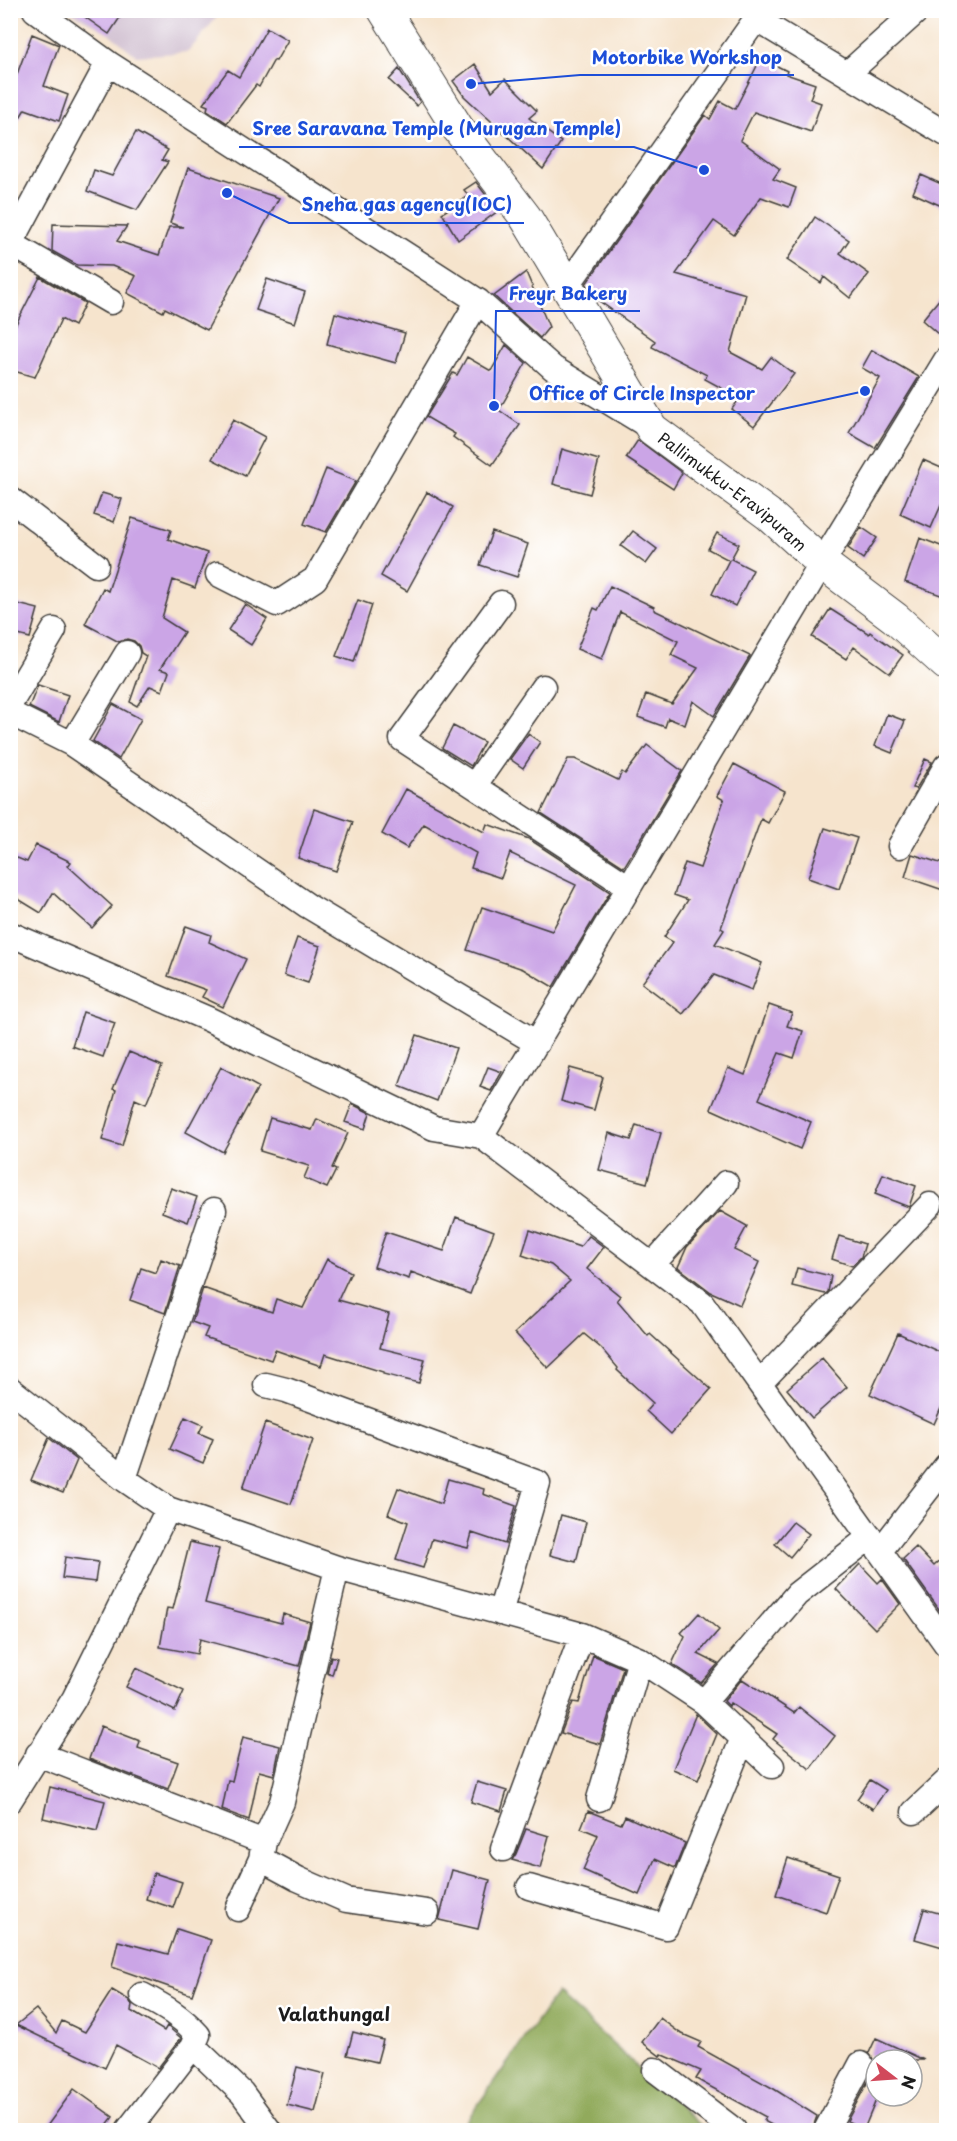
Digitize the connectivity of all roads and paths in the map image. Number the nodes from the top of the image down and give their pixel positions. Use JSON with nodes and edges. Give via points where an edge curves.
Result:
{"nodes":[{"id":1,"x":35,"y":10,"type":"edge"},
{"id":2,"x":384,"y":10,"type":"edge"},
{"id":3,"x":918,"y":10,"type":"edge"},
{"id":4,"x":759,"y":15,"type":"edge"},
{"id":5,"x":108,"y":63,"type":"junction"},
{"id":6,"x":847,"y":74,"type":"junction"},
{"id":7,"x":946,"y":134,"type":"edge"},
{"id":8,"x":11,"y":244,"type":"edge"},
{"id":9,"x":567,"y":286,"type":"junction"},
{"id":10,"x":478,"y":301,"type":"junction"},
{"id":11,"x":111,"y":302,"type":"dead end"},
{"id":12,"x":946,"y":360,"type":"edge"},
{"id":13,"x":652,"y":429,"type":"junction"},
{"id":14,"x":10,"y":499,"type":"edge"},
{"id":15,"x":822,"y":563,"type":"junction"},
{"id":16,"x":96,"y":565,"type":"dead end"},
{"id":17,"x":218,"y":574,"type":"dead end"},
{"id":18,"x":501,"y":603,"type":"dead end"},
{"id":19,"x":54,"y":630,"type":"dead end"},
{"id":20,"x":127,"y":652,"type":"dead end"},
{"id":21,"x":946,"y":664,"type":"edge"},
{"id":22,"x":543,"y":687,"type":"dead end"},
{"id":23,"x":10,"y":704,"type":"edge"},
{"id":24,"x":10,"y":713,"type":"edge"},
{"id":25,"x":72,"y":744,"type":"junction"},
{"id":26,"x":946,"y":766,"type":"edge"},
{"id":27,"x":474,"y":786,"type":"junction"},
{"id":28,"x":900,"y":846,"type":"dead end"},
{"id":29,"x":629,"y":887,"type":"junction"},
{"id":30,"x":10,"y":934,"type":"edge"},
{"id":31,"x":537,"y":1043,"type":"junction"},
{"id":32,"x":481,"y":1136,"type":"junction"},
{"id":33,"x":726,"y":1183,"type":"dead end"},
{"id":34,"x":930,"y":1205,"type":"dead end"},
{"id":35,"x":214,"y":1210,"type":"dead end"},
{"id":36,"x":651,"y":1265,"type":"junction"},
{"id":37,"x":760,"y":1383,"type":"junction"},
{"id":38,"x":266,"y":1385,"type":"dead end"},
{"id":39,"x":10,"y":1389,"type":"edge"},
{"id":40,"x":946,"y":1466,"type":"edge"},
{"id":41,"x":124,"y":1479,"type":"junction"},
{"id":42,"x":168,"y":1509,"type":"junction"},
{"id":43,"x":875,"y":1544,"type":"junction"},
{"id":44,"x":337,"y":1568,"type":"junction"},
{"id":45,"x":500,"y":1613,"type":"junction"},
{"id":46,"x":582,"y":1635,"type":"junction"},
{"id":47,"x":946,"y":1644,"type":"edge"},
{"id":48,"x":640,"y":1660,"type":"junction"},
{"id":49,"x":704,"y":1702,"type":"junction"},
{"id":50,"x":743,"y":1738,"type":"junction"},
{"id":51,"x":39,"y":1754,"type":"junction"},
{"id":52,"x":772,"y":1766,"type":"dead end"},
{"id":53,"x":946,"y":1782,"type":"edge"},
{"id":54,"x":599,"y":1799,"type":"dead end"},
{"id":55,"x":10,"y":1800,"type":"edge"},
{"id":56,"x":914,"y":1812,"type":"dead end"},
{"id":57,"x":503,"y":1849,"type":"dead end"},
{"id":58,"x":262,"y":1850,"type":"junction"},
{"id":59,"x":529,"y":1887,"type":"dead end"},
{"id":60,"x":238,"y":1909,"type":"dead end"},
{"id":61,"x":427,"y":1912,"type":"dead end"},
{"id":62,"x":142,"y":1995,"type":"dead end"},
{"id":63,"x":193,"y":2046,"type":"junction"},
{"id":64,"x":861,"y":2064,"type":"dead end"},
{"id":65,"x":656,"y":2070,"type":"dead end"},
{"id":66,"x":128,"y":2130,"type":"edge"},
{"id":67,"x":269,"y":2130,"type":"edge"},
{"id":68,"x":734,"y":2130,"type":"edge"},
{"id":69,"x":826,"y":2130,"type":"edge"}],
"edges":[{"from":1,"to":5,"type":"street"},
{"from":2,"to":9,"type":"main road","name":"Pallimukku-Eravipuram","via":[[458,127],[526,218]]},
{"from":3,"to":6,"type":"street"},
{"from":4,"to":6,"type":"street"},
{"from":4,"to":9,"type":"street"},
{"from":5,"to":8,"type":"street"},
{"from":5,"to":10,"type":"street"},
{"from":6,"to":7,"type":"street"},
{"from":8,"to":11,"type":"street"},
{"from":9,"to":13,"type":"main road","name":"Pallimukku-Eravipuram"},
{"from":10,"to":13,"type":"street","via":[[553,368]]},
{"from":10,"to":17,"type":"street","via":[[315,579],[277,604]]},
{"from":12,"to":15,"type":"street"},
{"from":13,"to":15,"type":"main road","name":"Pallimukku-Eravipuram","via":[[768,514]]},
{"from":14,"to":16,"type":"street"},
{"from":15,"to":21,"type":"main road","name":"Pallimukku-Eravipuram","via":[[895,618]]},
{"from":15,"to":29,"type":"street"},
{"from":18,"to":27,"type":"street","via":[[402,739]]},
{"from":19,"to":23,"type":"street"},
{"from":20,"to":25,"type":"street"},
{"from":22,"to":27,"type":"street"},
{"from":24,"to":25,"type":"street"},
{"from":25,"to":31,"type":"street","via":[[308,906]]},
{"from":26,"to":28,"type":"street"},
{"from":27,"to":29,"type":"street"},
{"from":29,"to":31,"type":"street"},
{"from":30,"to":32,"type":"street","via":[[207,1019],[434,1128]]},
{"from":31,"to":32,"type":"street"},
{"from":32,"to":36,"type":"street"},
{"from":33,"to":36,"type":"street"},
{"from":34,"to":37,"type":"street"},
{"from":35,"to":41,"type":"street"},
{"from":36,"to":37,"type":"street","via":[[702,1303]]},
{"from":37,"to":43,"type":"street"},
{"from":38,"to":45,"type":"street","via":[[538,1483]]},
{"from":39,"to":41,"type":"street"},
{"from":40,"to":43,"type":"street"},
{"from":41,"to":42,"type":"street"},
{"from":42,"to":44,"type":"street"},
{"from":42,"to":51,"type":"street","via":[[74,1699]]},
{"from":43,"to":47,"type":"street"},
{"from":43,"to":49,"type":"street","via":[[797,1594]]},
{"from":44,"to":45,"type":"street"},
{"from":44,"to":58,"type":"street","via":[[282,1802]]},
{"from":45,"to":46,"type":"street"},
{"from":46,"to":48,"type":"street"},
{"from":46,"to":57,"type":"street"},
{"from":48,"to":49,"type":"street"},
{"from":48,"to":54,"type":"street"},
{"from":49,"to":50,"type":"street"},
{"from":50,"to":52,"type":"street"},
{"from":50,"to":59,"type":"street","via":[[666,1927]]},
{"from":51,"to":55,"type":"street"},
{"from":51,"to":58,"type":"street"},
{"from":53,"to":56,"type":"street"},
{"from":58,"to":60,"type":"street"},
{"from":58,"to":61,"type":"street","via":[[298,1879],[346,1900]]},
{"from":62,"to":63,"type":"street","via":[[177,2014],[192,2028],[198,2035]]},
{"from":63,"to":66,"type":"street"},
{"from":63,"to":67,"type":"street","via":[[242,2093]]},
{"from":64,"to":69,"type":"street"},
{"from":65,"to":68,"type":"street"}]}
